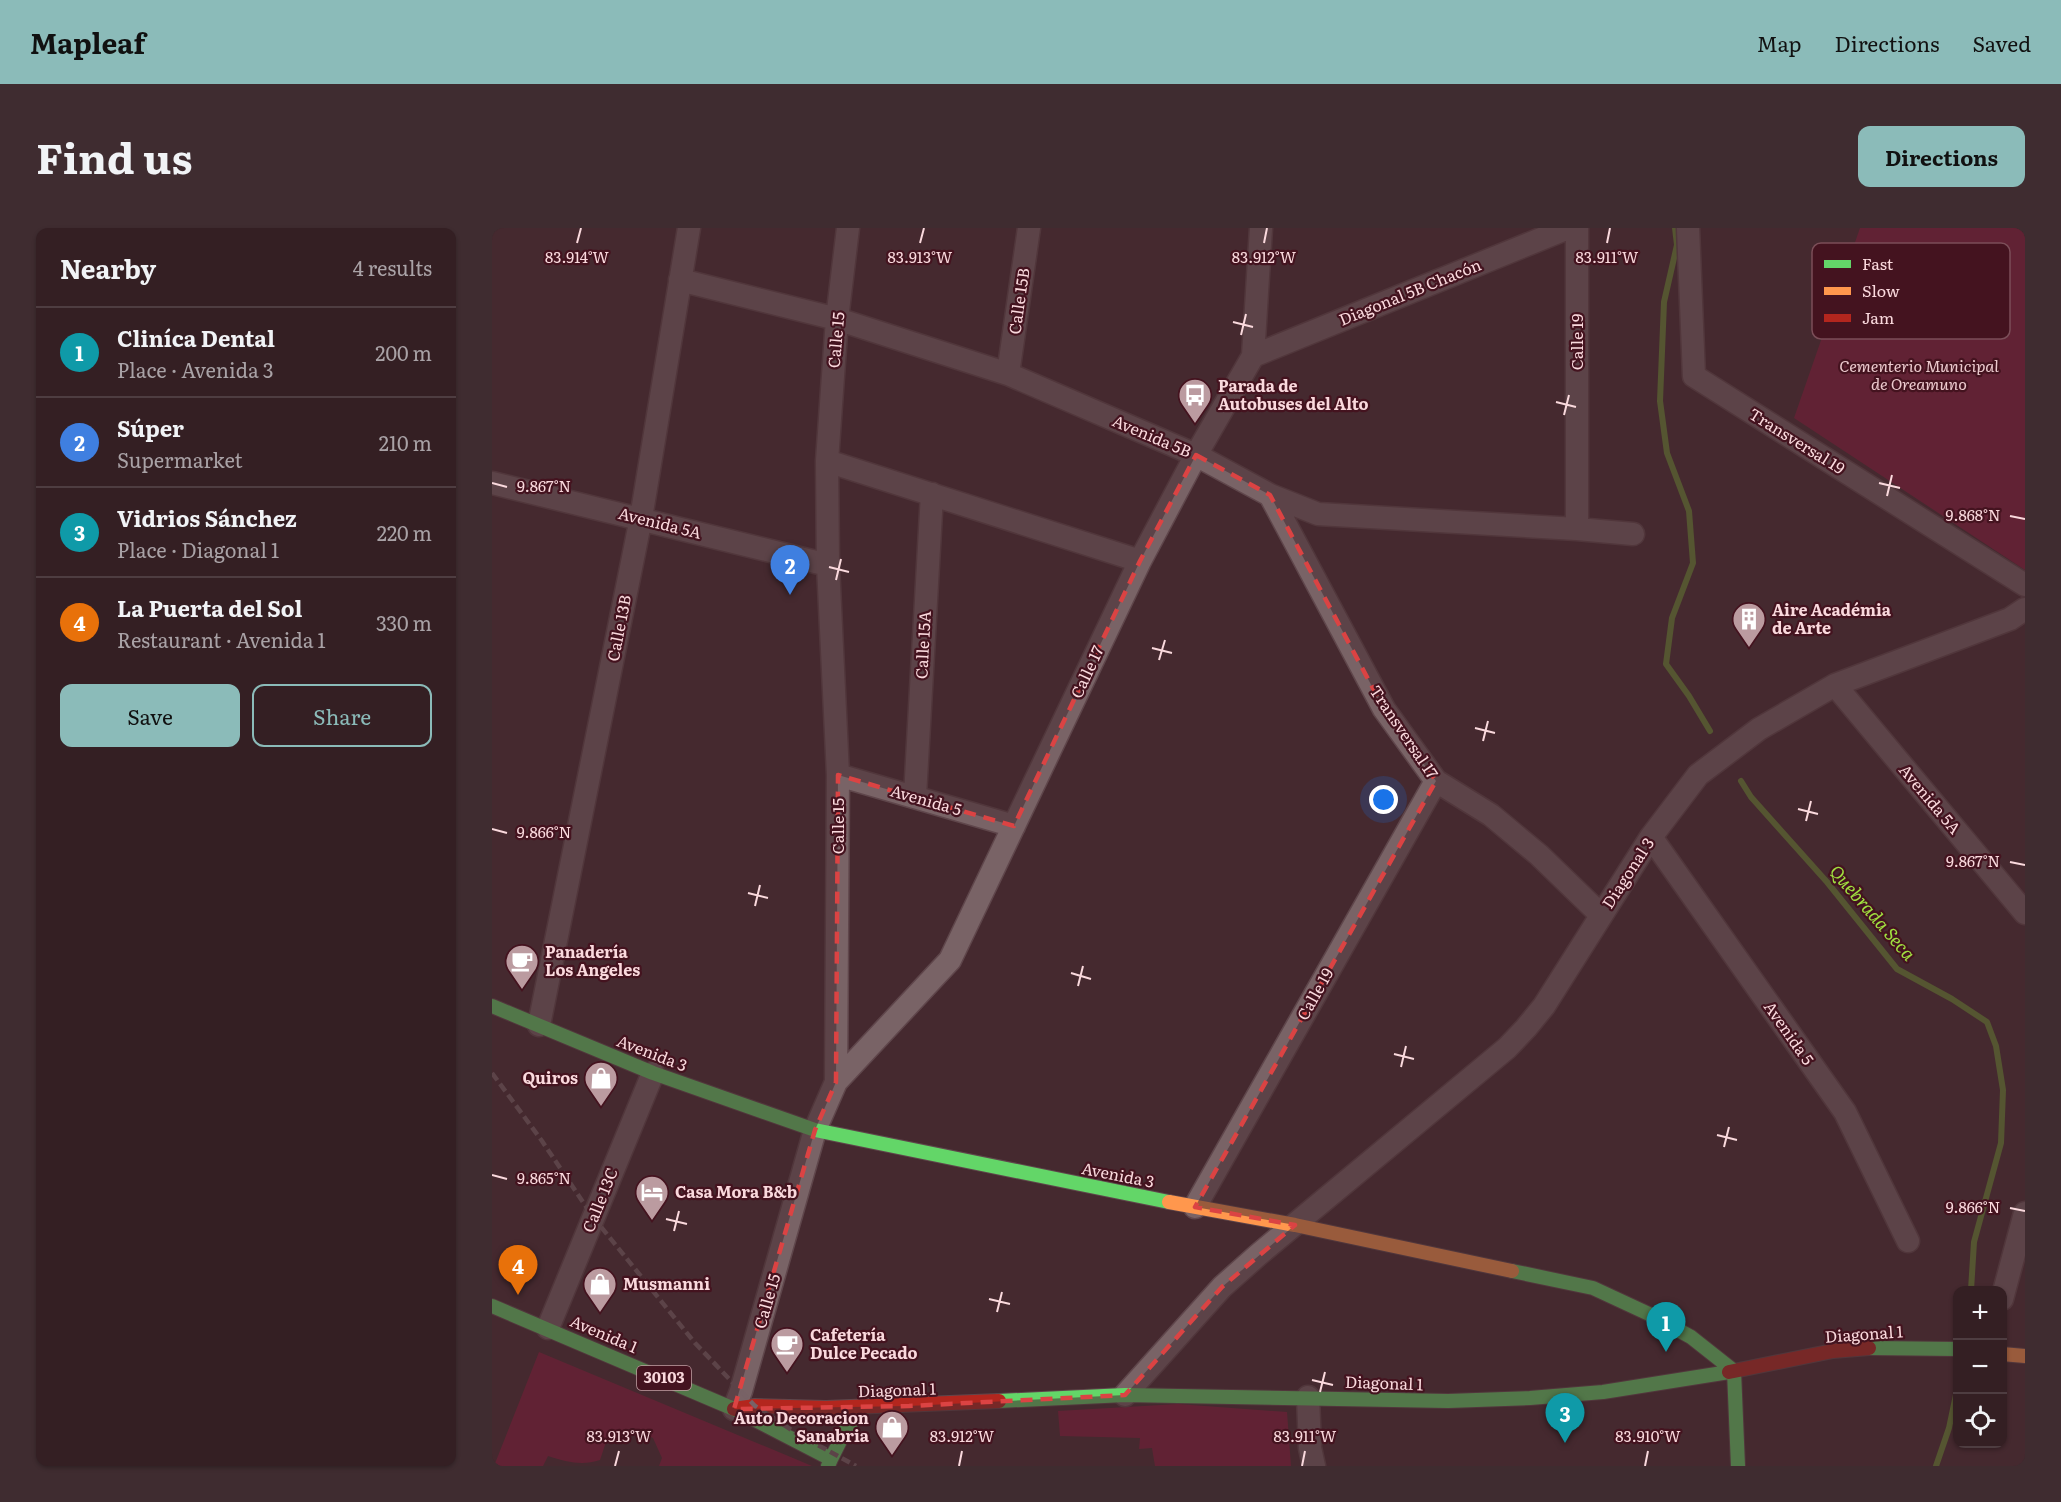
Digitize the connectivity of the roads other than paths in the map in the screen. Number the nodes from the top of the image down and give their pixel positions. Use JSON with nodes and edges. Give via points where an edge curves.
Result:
{"nodes":[{"id":1,"x":689,"y":228,"type":"edge"},
{"id":2,"x":848,"y":228,"type":"edge"},
{"id":3,"x":1029,"y":228,"type":"edge"},
{"id":4,"x":1261,"y":228,"type":"edge"},
{"id":5,"x":1577,"y":228,"type":"edge"},
{"id":6,"x":1688,"y":228,"type":"edge"},
{"id":7,"x":1555,"y":230,"type":"edge"},
{"id":8,"x":680,"y":280,"type":"junction"},
{"id":9,"x":837,"y":319,"type":"junction"},
{"id":10,"x":1253,"y":356,"type":"junction"},
{"id":11,"x":1008,"y":374,"type":"junction"},
{"id":12,"x":1196,"y":455,"type":"junction"},
{"id":13,"x":827,"y":460,"type":"junction"},
{"id":14,"x":492,"y":483,"type":"edge"},
{"id":15,"x":932,"y":494,"type":"junction"},
{"id":16,"x":1270,"y":495,"type":"junction"},
{"id":17,"x":641,"y":518,"type":"junction"},
{"id":18,"x":1577,"y":529,"type":"junction"},
{"id":19,"x":1633,"y":534,"type":"dead end"},
{"id":20,"x":1140,"y":561,"type":"junction"},
{"id":21,"x":828,"y":565,"type":"junction"},
{"id":22,"x":2025,"y":585,"type":"edge"},
{"id":23,"x":2025,"y":609,"type":"edge"},
{"id":24,"x":1835,"y":685,"type":"junction"},
{"id":25,"x":838,"y":775,"type":"junction"},
{"id":26,"x":1436,"y":781,"type":"junction"},
{"id":27,"x":915,"y":796,"type":"junction"},
{"id":28,"x":1014,"y":826,"type":"junction"},
{"id":29,"x":1651,"y":837,"type":"junction"},
{"id":30,"x":2025,"y":913,"type":"edge"},
{"id":31,"x":1601,"y":915,"type":"junction"},
{"id":32,"x":492,"y":1006,"type":"edge"},
{"id":33,"x":539,"y":1025,"type":"junction"},
{"id":34,"x":837,"y":1028,"type":"junction"},
{"id":35,"x":872,"y":1043,"type":"junction"},
{"id":36,"x":653,"y":1073,"type":"junction"},
{"id":37,"x":836,"y":1082,"type":"junction"},
{"id":38,"x":815,"y":1131,"type":"junction"},
{"id":39,"x":1195,"y":1207,"type":"junction"},
{"id":40,"x":2025,"y":1213,"type":"edge"},
{"id":41,"x":1295,"y":1225,"type":"junction"},
{"id":42,"x":1908,"y":1241,"type":"dead end"},
{"id":43,"x":2005,"y":1286,"type":"edge"},
{"id":44,"x":492,"y":1305,"type":"edge"},
{"id":45,"x":548,"y":1328,"type":"junction"},
{"id":46,"x":1953,"y":1349,"type":"edge"},
{"id":47,"x":2007,"y":1354,"type":"edge"},
{"id":48,"x":2025,"y":1356,"type":"edge"},
{"id":49,"x":1734,"y":1371,"type":"junction"},
{"id":50,"x":1125,"y":1395,"type":"junction"},
{"id":51,"x":1308,"y":1397,"type":"junction"},
{"id":52,"x":863,"y":1407,"type":"junction"},
{"id":53,"x":734,"y":1409,"type":"junction"},
{"id":54,"x":830,"y":1462,"type":"edge"},
{"id":55,"x":1314,"y":1466,"type":"edge"},
{"id":56,"x":1738,"y":1466,"type":"edge"}],
"edges":[{"from":1,"to":8,"type":"street","name":"Calle 13B"},
{"from":2,"to":9,"type":"street","name":"Calle 15"},
{"from":3,"to":11,"type":"street","name":"Calle 15B"},
{"from":4,"to":10,"type":"street","name":"Calle 17"},
{"from":5,"to":18,"type":"street","name":"Calle 19"},
{"from":6,"to":22,"type":"street","name":"Transversal 19","via":[[1694,376]]},
{"from":7,"to":10,"type":"street","name":"Diagonal 5B Chacón"},
{"from":8,"to":9,"type":"street","name":"Avenida 5B"},
{"from":8,"to":17,"type":"street","name":"Calle 13B"},
{"from":9,"to":11,"type":"street","name":"Avenida 5B"},
{"from":9,"to":13,"type":"street","name":"Calle 15"},
{"from":10,"to":12,"type":"street","name":"Calle 17"},
{"from":11,"to":12,"type":"street","name":"Avenida 5B"},
{"from":12,"to":16,"type":"street","name":"Avenida 5B"},
{"from":12,"to":20,"type":"street","name":"Calle 17"},
{"from":13,"to":15,"type":"street"},
{"from":13,"to":21,"type":"street","name":"Calle 15"},
{"from":14,"to":17,"type":"street","name":"Avenida 5A"},
{"from":15,"to":20,"type":"street"},
{"from":15,"to":27,"type":"street","name":"Calle 15A"},
{"from":16,"to":18,"type":"street","name":"Avenida 5B","via":[[1318,514]]},
{"from":16,"to":26,"type":"street","name":"Transversal 17","via":[[1384,710]]},
{"from":17,"to":21,"type":"street","name":"Avenida 5A"},
{"from":17,"to":33,"type":"street","name":"Calle 13B"},
{"from":18,"to":19,"type":"street","name":"Avenida 5B"},
{"from":20,"to":28,"type":"street","name":"Calle 17"},
{"from":21,"to":25,"type":"street","name":"Calle 15"},
{"from":23,"to":24,"type":"street","name":"Diagonal 3","via":[[2010,620]]},
{"from":24,"to":29,"type":"street","name":"Diagonal 3","via":[[1759,729],[1698,775]]},
{"from":24,"to":30,"type":"street","name":"Avenida 5A"},
{"from":25,"to":27,"type":"street","name":"Avenida 5"},
{"from":25,"to":34,"type":"street","name":"Calle 15"},
{"from":26,"to":31,"type":"street","name":"Transversal 17","via":[[1491,814]]},
{"from":26,"to":39,"type":"street","name":"Calle 19"},
{"from":27,"to":28,"type":"street","name":"Avenida 5"},
{"from":28,"to":35,"type":"street","name":"Calle 17","via":[[950,960]]},
{"from":29,"to":31,"type":"street","name":"Diagonal 3"},
{"from":29,"to":42,"type":"street","name":"Avenida 5","via":[[1845,1112]]},
{"from":31,"to":41,"type":"street","name":"Diagonal 3","via":[[1527,1028]]},
{"from":32,"to":33,"type":"main road","name":"Avenida 3"},
{"from":33,"to":36,"type":"main road","name":"Avenida 3"},
{"from":34,"to":35,"type":"street"},
{"from":34,"to":37,"type":"street","name":"Calle 15"},
{"from":35,"to":37,"type":"street","name":"Calle 17"},
{"from":36,"to":38,"type":"main road","name":"Avenida 3"},
{"from":36,"to":45,"type":"street","name":"Calle 13C"},
{"from":37,"to":38,"type":"street","name":"Calle 15"},
{"from":38,"to":39,"type":"main road","name":"Avenida 3"},
{"from":38,"to":53,"type":"street","name":"Calle 15"},
{"from":39,"to":41,"type":"main road","name":"Avenida 3"},
{"from":40,"to":43,"type":"street"},
{"from":41,"to":49,"type":"main road","name":"Avenida 3","via":[[1593,1287],[1691,1337]]},
{"from":41,"to":50,"type":"street","via":[[1222,1287]]},
{"from":44,"to":45,"type":"main road","name":"Avenida 1","number":"30103"},
{"from":45,"to":53,"type":"main road","name":"Avenida 1","number":"30103"},
{"from":46,"to":49,"type":"main road","name":"Diagonal 1","via":[[1879,1347],[1833,1351]]},
{"from":47,"to":48,"type":"main road"},
{"from":49,"to":51,"type":"main road","name":"Diagonal 1","via":[[1603,1392],[1530,1398],[1448,1401]]},
{"from":49,"to":56,"type":"main road"},
{"from":50,"to":51,"type":"main road","name":"Diagonal 1"},
{"from":50,"to":52,"type":"main road","name":"Diagonal 1"},
{"from":51,"to":55,"type":"street"},
{"from":52,"to":53,"type":"main road","name":"Diagonal 1"},
{"from":52,"to":54,"type":"main road","via":[[846,1429]]},
{"from":53,"to":54,"type":"main road","name":"Avenida 1","number":"30103"}]}
